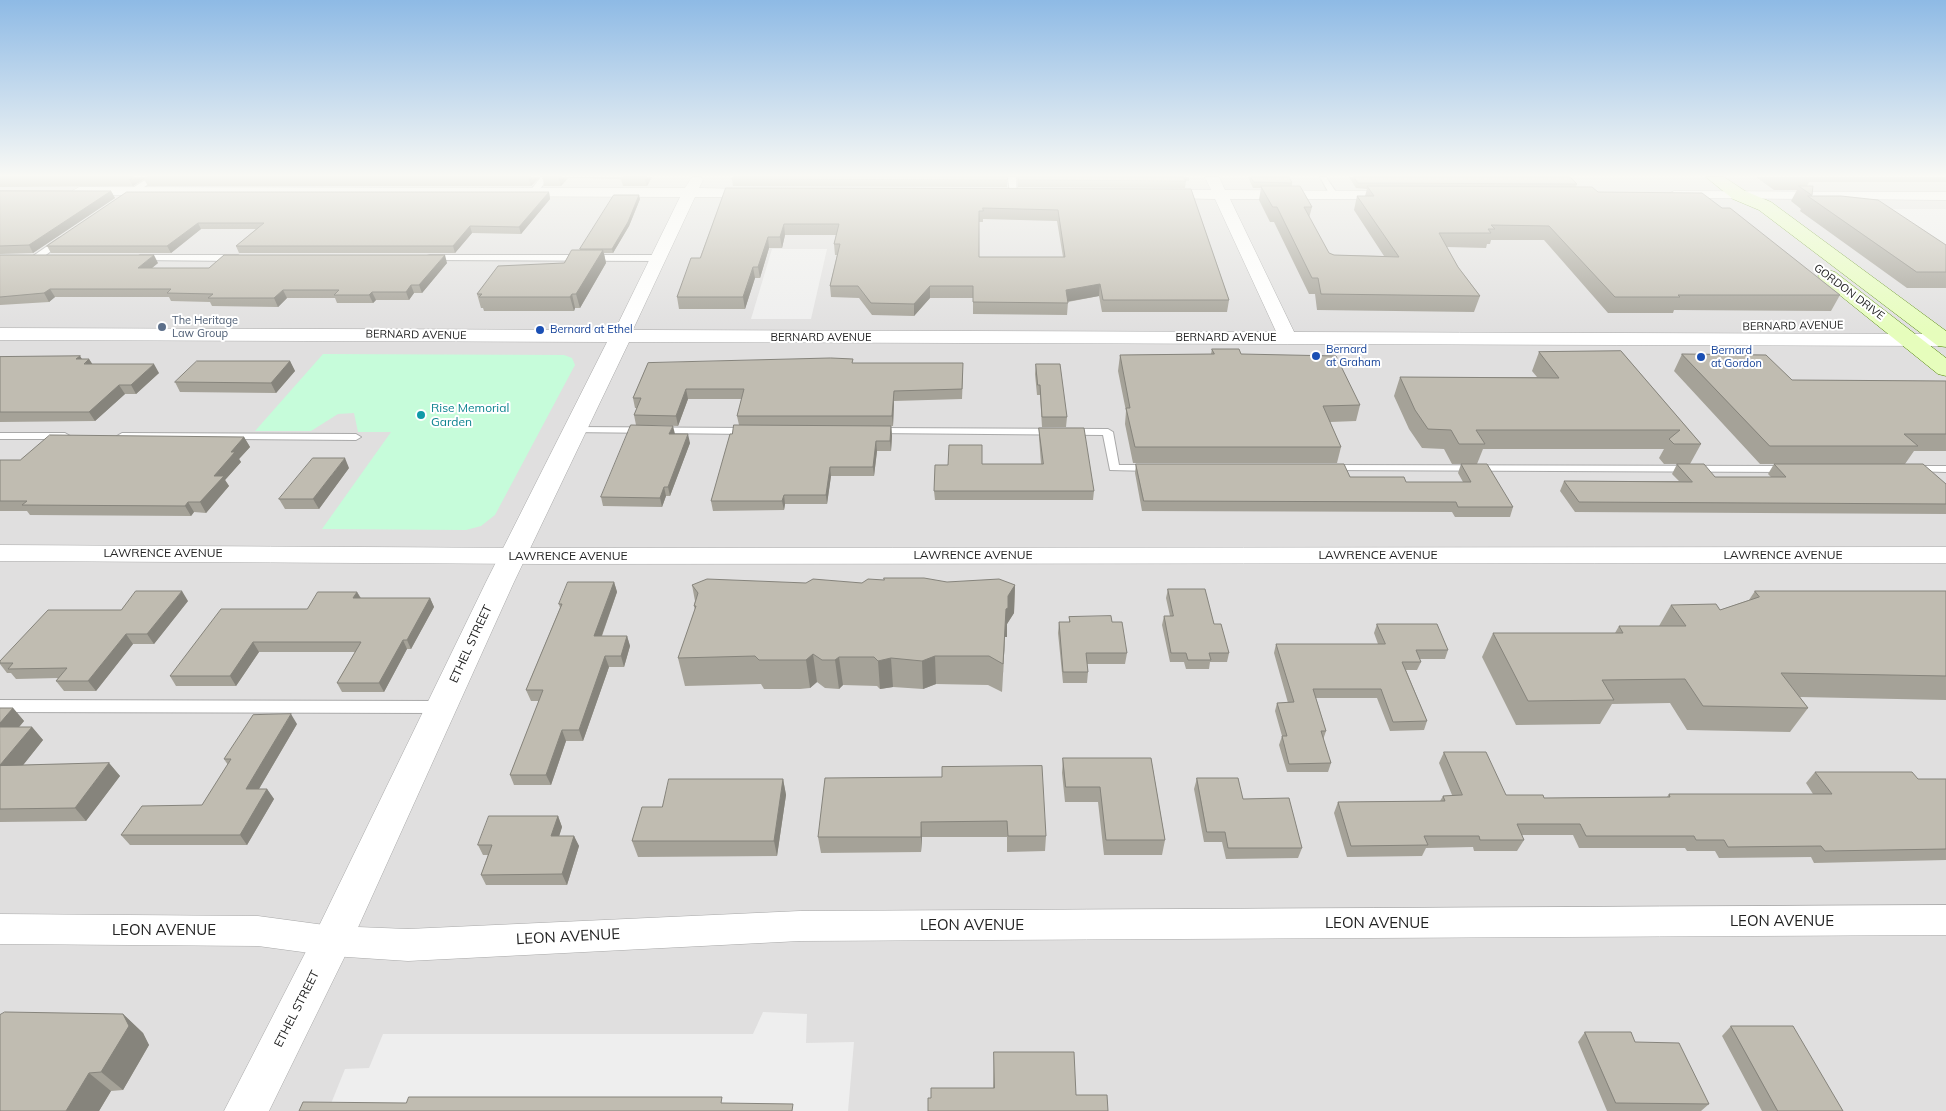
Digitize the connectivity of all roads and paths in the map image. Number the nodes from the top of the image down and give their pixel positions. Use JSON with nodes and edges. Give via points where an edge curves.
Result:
{"nodes":[{"id":1,"x":672,"y":229,"type":"edge"},
{"id":2,"x":1236,"y":229,"type":"edge"},
{"id":3,"x":1767,"y":229,"type":"edge"},
{"id":4,"x":1796,"y":229,"type":"edge"},
{"id":5,"x":68,"y":236,"type":"edge"},
{"id":6,"x":56,"y":258,"type":"edge"},
{"id":7,"x":135,"y":258,"type":"edge"},
{"id":8,"x":244,"y":258,"type":"edge"},
{"id":9,"x":423,"y":258,"type":"edge"},
{"id":10,"x":658,"y":258,"type":"junction"},
{"id":11,"x":1892,"y":325,"type":"junction"},
{"id":12,"x":1924,"y":325,"type":"junction"},
{"id":13,"x":1946,"y":325,"type":"edge"},
{"id":14,"x":0,"y":334,"type":"edge"},
{"id":15,"x":620,"y":338,"type":"junction"},
{"id":16,"x":1288,"y":338,"type":"junction"},
{"id":17,"x":1642,"y":338,"type":"junction"},
{"id":18,"x":1908,"y":340,"type":"junction"},
{"id":19,"x":1946,"y":341,"type":"edge"},
{"id":20,"x":1946,"y":369,"type":"edge"},
{"id":21,"x":573,"y":430,"type":"junction"},
{"id":22,"x":763,"y":431,"type":"edge"},
{"id":23,"x":862,"y":431,"type":"edge"},
{"id":24,"x":0,"y":436,"type":"edge"},
{"id":25,"x":79,"y":436,"type":"edge"},
{"id":26,"x":109,"y":436,"type":"edge"},
{"id":27,"x":356,"y":436,"type":"dead end"},
{"id":28,"x":1163,"y":468,"type":"edge"},
{"id":29,"x":1312,"y":468,"type":"edge"},
{"id":30,"x":1797,"y":469,"type":"edge"},
{"id":31,"x":1896,"y":469,"type":"edge"},
{"id":32,"x":1946,"y":470,"type":"edge"},
{"id":33,"x":0,"y":553,"type":"edge"},
{"id":34,"x":1946,"y":555,"type":"edge"},
{"id":35,"x":514,"y":556,"type":"junction"},
{"id":36,"x":0,"y":706,"type":"edge"},
{"id":37,"x":441,"y":707,"type":"junction"},
{"id":38,"x":1946,"y":920,"type":"edge"},
{"id":39,"x":0,"y":929,"type":"edge"},
{"id":40,"x":332,"y":941,"type":"junction"},
{"id":41,"x":246,"y":1111,"type":"edge"}],
"edges":[{"from":1,"to":10,"type":"street","name":"ETHEL STREET"},
{"from":2,"to":16,"type":"street"},
{"from":3,"to":11,"type":"main road","name":"GORDON DRIVE"},
{"from":4,"to":12,"type":"main road","name":"GORDON DRIVE"},
{"from":5,"to":6,"type":"lane","via":[[31,258]]},
{"from":7,"to":8,"type":"lane"},
{"from":9,"to":10,"type":"lane"},
{"from":10,"to":15,"type":"street","name":"ETHEL STREET"},
{"from":11,"to":12,"type":"street","name":"BERNARD AVENUE"},
{"from":11,"to":17,"type":"street","name":"BERNARD AVENUE","via":[[1691,328]]},
{"from":11,"to":18,"type":"main road","name":"GORDON DRIVE"},
{"from":12,"to":13,"type":"street","name":"BERNARD AVENUE"},
{"from":12,"to":19,"type":"main road","name":"GORDON DRIVE"},
{"from":14,"to":15,"type":"street","name":"BERNARD AVENUE"},
{"from":15,"to":16,"type":"street","name":"BERNARD AVENUE"},
{"from":15,"to":21,"type":"street","name":"ETHEL STREET"},
{"from":16,"to":17,"type":"street","name":"BERNARD AVENUE"},
{"from":17,"to":18,"type":"street","name":"BERNARD AVENUE"},
{"from":18,"to":19,"type":"street","name":"BERNARD AVENUE"},
{"from":18,"to":20,"type":"main road","name":"GORDON DRIVE"},
{"from":21,"to":22,"type":"lane"},
{"from":21,"to":35,"type":"street","name":"ETHEL STREET"},
{"from":23,"to":28,"type":"lane","via":[[1108,432],[1114,468]]},
{"from":24,"to":25,"type":"lane"},
{"from":26,"to":27,"type":"lane"},
{"from":29,"to":30,"type":"lane"},
{"from":31,"to":32,"type":"lane"},
{"from":33,"to":35,"type":"street","name":"LAWRENCE AVENUE"},
{"from":34,"to":35,"type":"street","name":"LAWRENCE AVENUE"},
{"from":35,"to":37,"type":"street","name":"ETHEL STREET"},
{"from":36,"to":37,"type":"lane"},
{"from":37,"to":40,"type":"street","name":"ETHEL STREET"},
{"from":38,"to":40,"type":"street","name":"LEON AVENUE","via":[[800,926],[408,945]]},
{"from":39,"to":40,"type":"street","name":"LEON AVENUE","via":[[258,931]]},
{"from":40,"to":41,"type":"street","name":"ETHEL STREET"}]}
